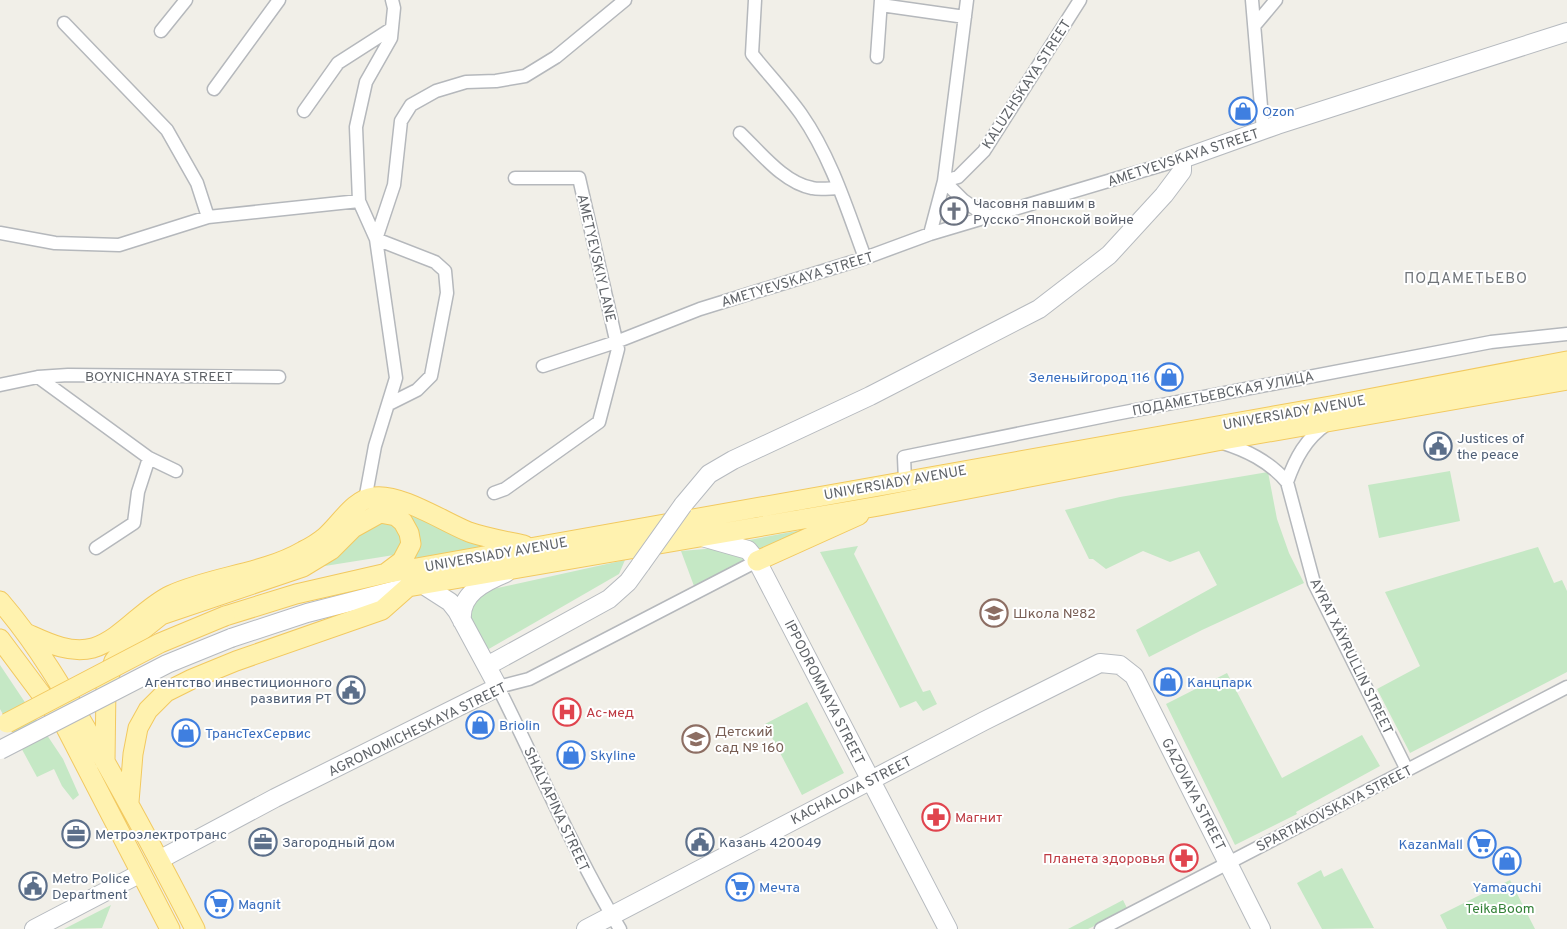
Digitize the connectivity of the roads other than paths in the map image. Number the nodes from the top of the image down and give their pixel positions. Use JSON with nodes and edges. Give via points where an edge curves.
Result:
{"nodes":[{"id":1,"x":186,"y":0,"type":"edge"},
{"id":2,"x":279,"y":0,"type":"edge"},
{"id":3,"x":392,"y":0,"type":"edge"},
{"id":4,"x":625,"y":0,"type":"edge"},
{"id":5,"x":755,"y":0,"type":"edge"},
{"id":6,"x":967,"y":0,"type":"edge"},
{"id":7,"x":1080,"y":0,"type":"edge"},
{"id":8,"x":1252,"y":0,"type":"edge"},
{"id":9,"x":1276,"y":0,"type":"edge"},
{"id":10,"x":881,"y":3,"type":"edge"},
{"id":11,"x":965,"y":17,"type":"junction"},
{"id":12,"x":64,"y":22,"type":"dead end"},
{"id":13,"x":1255,"y":24,"type":"junction"},
{"id":14,"x":391,"y":29,"type":"junction"},
{"id":15,"x":161,"y":31,"type":"dead end"},
{"id":16,"x":1567,"y":32,"type":"edge"},
{"id":17,"x":877,"y":57,"type":"dead end"},
{"id":18,"x":214,"y":89,"type":"dead end"},
{"id":19,"x":304,"y":111,"type":"dead end"},
{"id":20,"x":1263,"y":130,"type":"junction"},
{"id":21,"x":740,"y":133,"type":"dead end"},
{"id":22,"x":1182,"y":159,"type":"junction"},
{"id":23,"x":515,"y":178,"type":"dead end"},
{"id":24,"x":944,"y":181,"type":"junction"},
{"id":25,"x":840,"y":188,"type":"junction"},
{"id":26,"x":359,"y":201,"type":"junction"},
{"id":27,"x":987,"y":217,"type":"junction"},
{"id":28,"x":208,"y":218,"type":"junction"},
{"id":29,"x":0,"y":233,"type":"edge"},
{"id":30,"x":930,"y":234,"type":"junction"},
{"id":31,"x":376,"y":239,"type":"junction"},
{"id":32,"x":865,"y":258,"type":"junction"},
{"id":33,"x":1567,"y":334,"type":"edge"},
{"id":34,"x":616,"y":342,"type":"junction"},
{"id":35,"x":1567,"y":361,"type":"edge"},
{"id":36,"x":543,"y":366,"type":"dead end"},
{"id":37,"x":38,"y":377,"type":"junction"},
{"id":38,"x":279,"y":377,"type":"dead end"},
{"id":39,"x":1567,"y":380,"type":"edge"},
{"id":40,"x":0,"y":385,"type":"edge"},
{"id":41,"x":389,"y":404,"type":"junction"},
{"id":42,"x":1329,"y":422,"type":"junction"},
{"id":43,"x":1217,"y":441,"type":"junction"},
{"id":44,"x":149,"y":458,"type":"junction"},
{"id":45,"x":176,"y":471,"type":"dead end"},
{"id":46,"x":905,"y":481,"type":"junction"},
{"id":47,"x":1287,"y":482,"type":"junction"},
{"id":48,"x":494,"y":494,"type":"dead end"},
{"id":49,"x":364,"y":500,"type":"junction"},
{"id":50,"x":878,"y":506,"type":"junction"},
{"id":51,"x":702,"y":537,"type":"junction"},
{"id":52,"x":532,"y":547,"type":"junction"},
{"id":53,"x":96,"y":548,"type":"dead end"},
{"id":54,"x":758,"y":561,"type":"junction"},
{"id":55,"x":513,"y":569,"type":"junction"},
{"id":56,"x":383,"y":574,"type":"junction"},
{"id":57,"x":415,"y":585,"type":"junction"},
{"id":58,"x":0,"y":601,"type":"edge"},
{"id":59,"x":462,"y":621,"type":"junction"},
{"id":60,"x":28,"y":634,"type":"junction"},
{"id":61,"x":0,"y":639,"type":"edge"},
{"id":62,"x":1120,"y":665,"type":"joint"},
{"id":63,"x":488,"y":666,"type":"junction"},
{"id":64,"x":498,"y":687,"type":"junction"},
{"id":65,"x":1567,"y":687,"type":"edge"},
{"id":66,"x":2,"y":724,"type":"edge"},
{"id":67,"x":0,"y":750,"type":"edge"},
{"id":68,"x":105,"y":762,"type":"junction"},
{"id":69,"x":1407,"y":770,"type":"junction"},
{"id":70,"x":871,"y":780,"type":"junction"},
{"id":71,"x":129,"y":802,"type":"junction"},
{"id":72,"x":159,"y":860,"type":"junction"},
{"id":73,"x":1228,"y":863,"type":"junction"},
{"id":74,"x":141,"y":873,"type":"junction"},
{"id":75,"x":616,"y":922,"type":"edge"},
{"id":76,"x":34,"y":929,"type":"edge"},
{"id":77,"x":170,"y":929,"type":"edge"},
{"id":78,"x":195,"y":929,"type":"edge"},
{"id":79,"x":586,"y":929,"type":"edge"},
{"id":80,"x":948,"y":929,"type":"edge"},
{"id":81,"x":1101,"y":929,"type":"edge"},
{"id":82,"x":1261,"y":929,"type":"edge"}],
"edges":[{"from":1,"to":15,"type":"street"},
{"from":2,"to":18,"type":"street"},
{"from":3,"to":14,"type":"street"},
{"from":4,"to":31,"type":"street","via":[[556,57],[525,76],[466,82],[436,91],[411,105],[401,121],[394,185]]},
{"from":5,"to":25,"type":"street","via":[[752,54],[801,115]]},
{"from":6,"to":11,"type":"street"},
{"from":7,"to":24,"type":"street","name":"KALUZHSKAYA STREET","via":[[984,151],[958,177]]},
{"from":8,"to":13,"type":"street"},
{"from":9,"to":13,"type":"street"},
{"from":10,"to":11,"type":"street"},
{"from":10,"to":17,"type":"street"},
{"from":11,"to":24,"type":"street"},
{"from":12,"to":28,"type":"street","via":[[167,130],[197,182]]},
{"from":13,"to":20,"type":"street"},
{"from":14,"to":19,"type":"street","via":[[338,63]]},
{"from":14,"to":26,"type":"street","via":[[384,53],[366,82],[356,127]]},
{"from":16,"to":20,"type":"street","name":"AMETYEVSKAYA STREET"},
{"from":20,"to":22,"type":"street","name":"AMETYEVSKAYA STREET"},
{"from":21,"to":25,"type":"street","via":[[786,176],[800,184],[812,188]]},
{"from":22,"to":27,"type":"street","name":"AMETYEVSKAYA STREET"},
{"from":22,"to":63,"type":"street","bridge":true,"via":[[1182,171],[1174,184],[1109,255],[1078,281],[1039,309],[709,474],[628,582],[609,599]]},
{"from":23,"to":34,"type":"street","name":"AMETYEVSKIY LANE","via":[[579,178]]},
{"from":24,"to":27,"type":"street"},
{"from":24,"to":30,"type":"street"},
{"from":25,"to":32,"type":"street"},
{"from":26,"to":28,"type":"street"},
{"from":26,"to":31,"type":"street"},
{"from":27,"to":30,"type":"street","name":"AMETYEVSKAYA STREET"},
{"from":28,"to":29,"type":"street","via":[[119,244],[55,243]]},
{"from":30,"to":32,"type":"street","name":"AMETYEVSKAYA STREET"},
{"from":31,"to":41,"type":"street","via":[[396,378]]},
{"from":31,"to":41,"type":"street","via":[[435,262],[445,271],[447,294],[431,376],[417,390]]},
{"from":32,"to":34,"type":"street","name":"AMETYEVSKAYA STREET","via":[[700,309]]},
{"from":33,"to":46,"type":"street","name":"ПОДАМЕТЬЕВСКАЯ УЛИЦА","via":[[1491,342],[904,457]]},
{"from":34,"to":36,"type":"street","name":"AMETYEVSKAYA STREET"},
{"from":34,"to":48,"type":"street","via":[[618,350],[599,422]]},
{"from":35,"to":46,"type":"main road","name":"UNIVERSIADY AVENUE"},
{"from":37,"to":38,"type":"street","name":"BOYNICHNAYA STREET"},
{"from":37,"to":40,"type":"street","name":"BOYNICHNAYA STREET"},
{"from":37,"to":44,"type":"street"},
{"from":39,"to":42,"type":"main road","name":"UNIVERSIADY AVENUE"},
{"from":41,"to":49,"type":"street","via":[[375,446]]},
{"from":42,"to":43,"type":"main road","name":"UNIVERSIADY AVENUE"},
{"from":42,"to":47,"type":"street","via":[[1303,448]]},
{"from":43,"to":47,"type":"street","via":[[1258,457]]},
{"from":43,"to":50,"type":"main road","name":"UNIVERSIADY AVENUE"},
{"from":44,"to":45,"type":"street"},
{"from":44,"to":53,"type":"street","via":[[138,492],[134,523]]},
{"from":46,"to":52,"type":"main road","name":"UNIVERSIADY AVENUE"},
{"from":47,"to":69,"type":"street","name":"AYRAT XÄYRULLIN STREET","via":[[1314,582]]},
{"from":49,"to":52,"type":"main road","via":[[381,496],[407,502],[472,533]]},
{"from":49,"to":60,"type":"main road","via":[[324,538],[302,552],[171,596],[93,648],[63,648]]},
{"from":50,"to":51,"type":"main road","name":"UNIVERSIADY AVENUE"},
{"from":50,"to":54,"type":"main road"},
{"from":51,"to":54,"type":"street","via":[[748,550]]},
{"from":51,"to":55,"type":"main road","name":"UNIVERSIADY AVENUE"},
{"from":52,"to":56,"type":"main road","name":"UNIVERSIADY AVENUE"},
{"from":54,"to":64,"type":"street","name":"AGRONOMICHESKAYA STREET","via":[[529,679]]},
{"from":54,"to":70,"type":"street","name":"IPPODROMNAYA STREET"},
{"from":55,"to":57,"type":"main road","name":"UNIVERSIADY AVENUE"},
{"from":55,"to":59,"type":"street","via":[[471,592],[461,611]]},
{"from":56,"to":66,"type":"main road","name":"UNIVERSIADY AVENUE","bridge":true,"via":[[296,594],[225,616],[160,642]]},
{"from":56,"to":68,"type":"main road","via":[[402,561],[411,544],[404,522],[396,516],[380,514],[353,528],[330,550],[304,567],[161,615],[131,639],[114,661],[106,686]]},
{"from":57,"to":59,"type":"street","via":[[450,602]]},
{"from":57,"to":67,"type":"street","bridge":true,"via":[[307,612],[231,638],[167,664]]},
{"from":57,"to":71,"type":"main road","via":[[382,610],[236,661],[166,692],[148,710],[138,728]]},
{"from":58,"to":60,"type":"main road"},
{"from":59,"to":63,"type":"street"},
{"from":60,"to":68,"type":"main road"},
{"from":61,"to":74,"type":"main road","via":[[65,726]]},
{"from":62,"to":70,"type":"street","name":"KACHALOVA STREET","via":[[1100,663]]},
{"from":62,"to":73,"type":"street","name":"GAZOVAYA STREET","via":[[1134,676]]},
{"from":63,"to":64,"type":"street"},
{"from":64,"to":72,"type":"street","name":"AGRONOMICHESKAYA STREET"},
{"from":64,"to":75,"type":"street","name":"SHALYAPINA STREET","via":[[563,826],[602,902]]},
{"from":65,"to":69,"type":"street","name":"SPARTAKOVSKAYA STREET"},
{"from":68,"to":71,"type":"main road"},
{"from":69,"to":73,"type":"street","name":"SPARTAKOVSKAYA STREET"},
{"from":70,"to":75,"type":"street","name":"KACHALOVA STREET"},
{"from":70,"to":80,"type":"street","name":"IPPODROMNAYA STREET"},
{"from":71,"to":72,"type":"main road"},
{"from":72,"to":78,"type":"main road"},
{"from":73,"to":81,"type":"street","name":"SPARTAKOVSKAYA STREET"},
{"from":73,"to":82,"type":"street","name":"GAZOVAYA STREET"},
{"from":74,"to":76,"type":"street"},
{"from":74,"to":77,"type":"main road"},
{"from":75,"to":79,"type":"street","name":"KACHALOVA STREET"}]}
